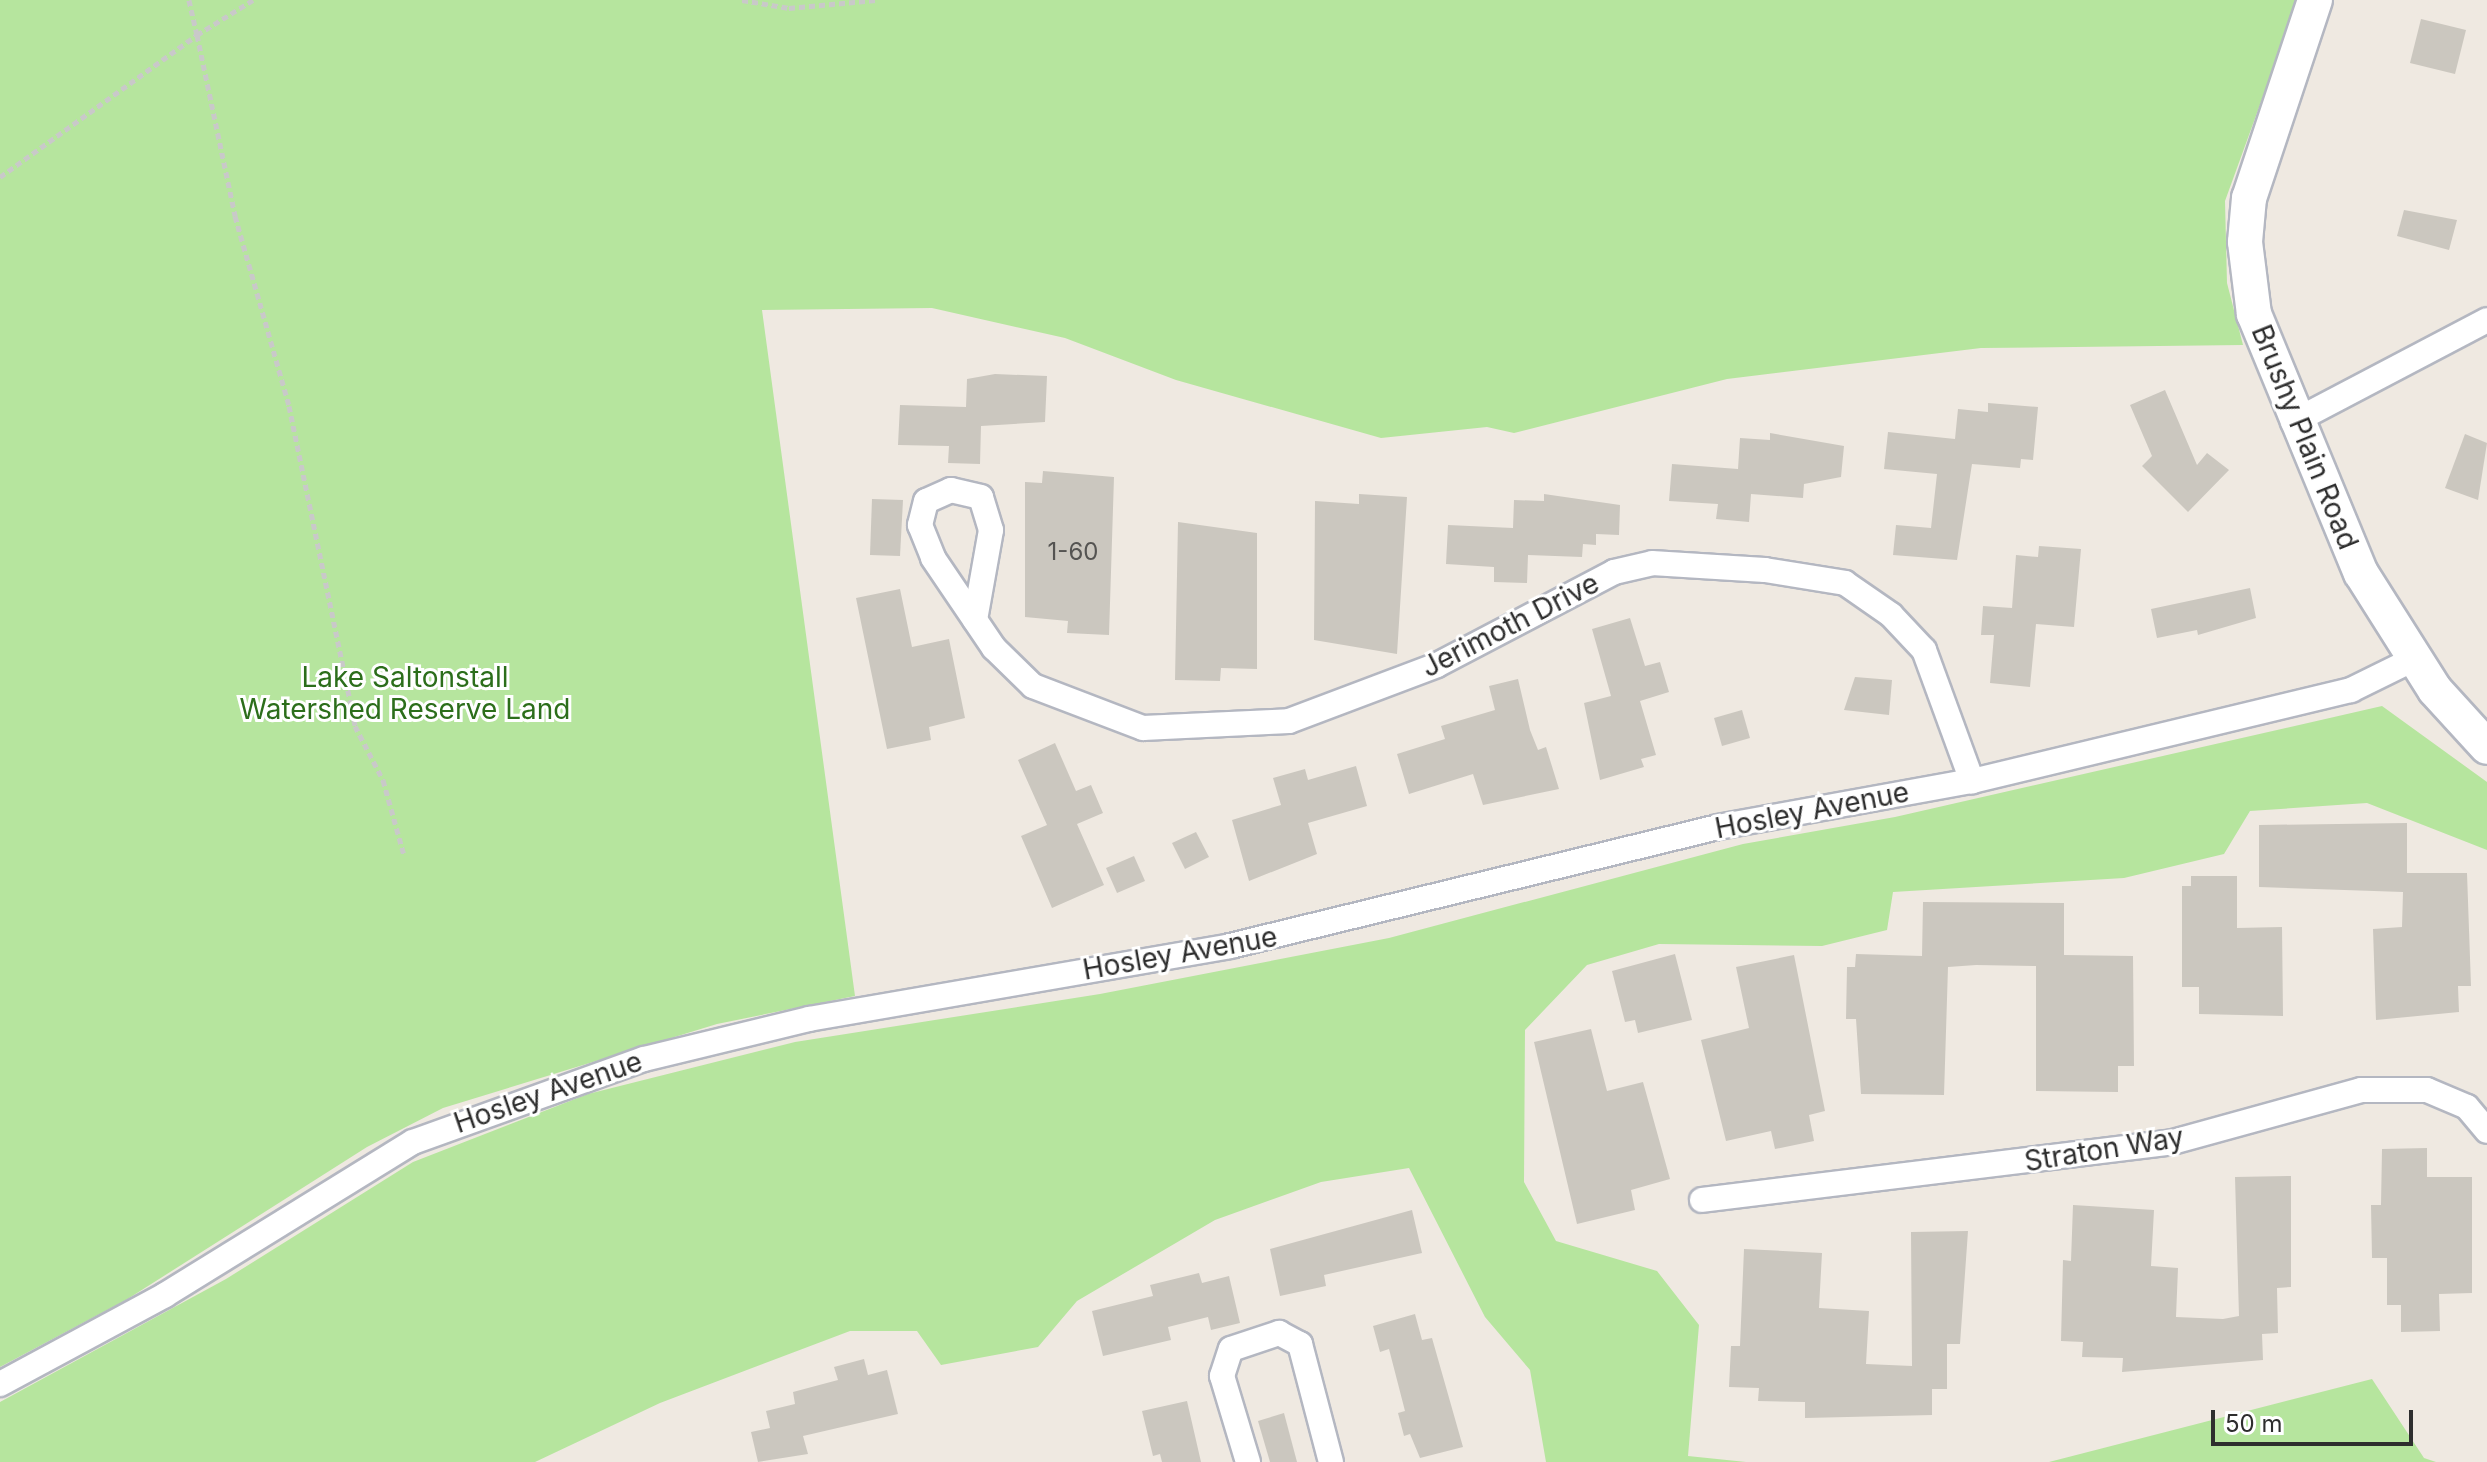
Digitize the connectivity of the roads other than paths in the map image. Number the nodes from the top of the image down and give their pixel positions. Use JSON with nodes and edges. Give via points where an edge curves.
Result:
{"nodes":[{"id":1,"x":2315,"y":0,"type":"edge"},
{"id":2,"x":2487,"y":320,"type":"edge"},
{"id":3,"x":2293,"y":422,"type":"junction"},
{"id":4,"x":975,"y":620,"type":"junction"},
{"id":5,"x":2414,"y":659,"type":"junction"},
{"id":6,"x":2487,"y":747,"type":"edge"},
{"id":7,"x":1972,"y":781,"type":"junction"},
{"id":8,"x":2487,"y":1131,"type":"edge"},
{"id":9,"x":1702,"y":1200,"type":"dead end"},
{"id":10,"x":0,"y":1384,"type":"edge"},
{"id":11,"x":1248,"y":1462,"type":"edge"},
{"id":12,"x":1331,"y":1462,"type":"edge"}],
"edges":[{"from":1,"to":3,"type":"main road","name":"Brushy Plain Road","via":[[2255,171],[2245,232],[2254,314]]},
{"from":2,"to":3,"type":"street"},
{"from":3,"to":5,"type":"main road","name":"Brushy Plain Road","via":[[2361,573]]},
{"from":4,"to":4,"type":"street","name":"Jerimoth Drive","via":[[991,530],[981,497],[951,490],[926,501],[920,525],[933,558]]},
{"from":4,"to":7,"type":"street","name":"Jerimoth Drive","via":[[1033,686],[1143,728],[1219,727],[1289,721],[1372,693],[1614,572],[1652,563],[1765,570],[1845,583],[1891,615],[1924,650]]},
{"from":5,"to":6,"type":"main road","name":"Brushy Plain Road"},
{"from":5,"to":7,"type":"street","name":"Hosley Avenue","via":[[2351,690]]},
{"from":7,"to":10,"type":"street","name":"Hosley Avenue","via":[[1718,827],[1244,943],[809,1019],[630,1063],[413,1142],[154,1302]]},
{"from":8,"to":9,"type":"street","name":"Straton Way","via":[[2467,1107],[2427,1090],[2361,1090],[2169,1143]]},
{"from":11,"to":12,"type":"street","via":[[1222,1376],[1231,1349],[1279,1333],[1300,1344]]}]}
